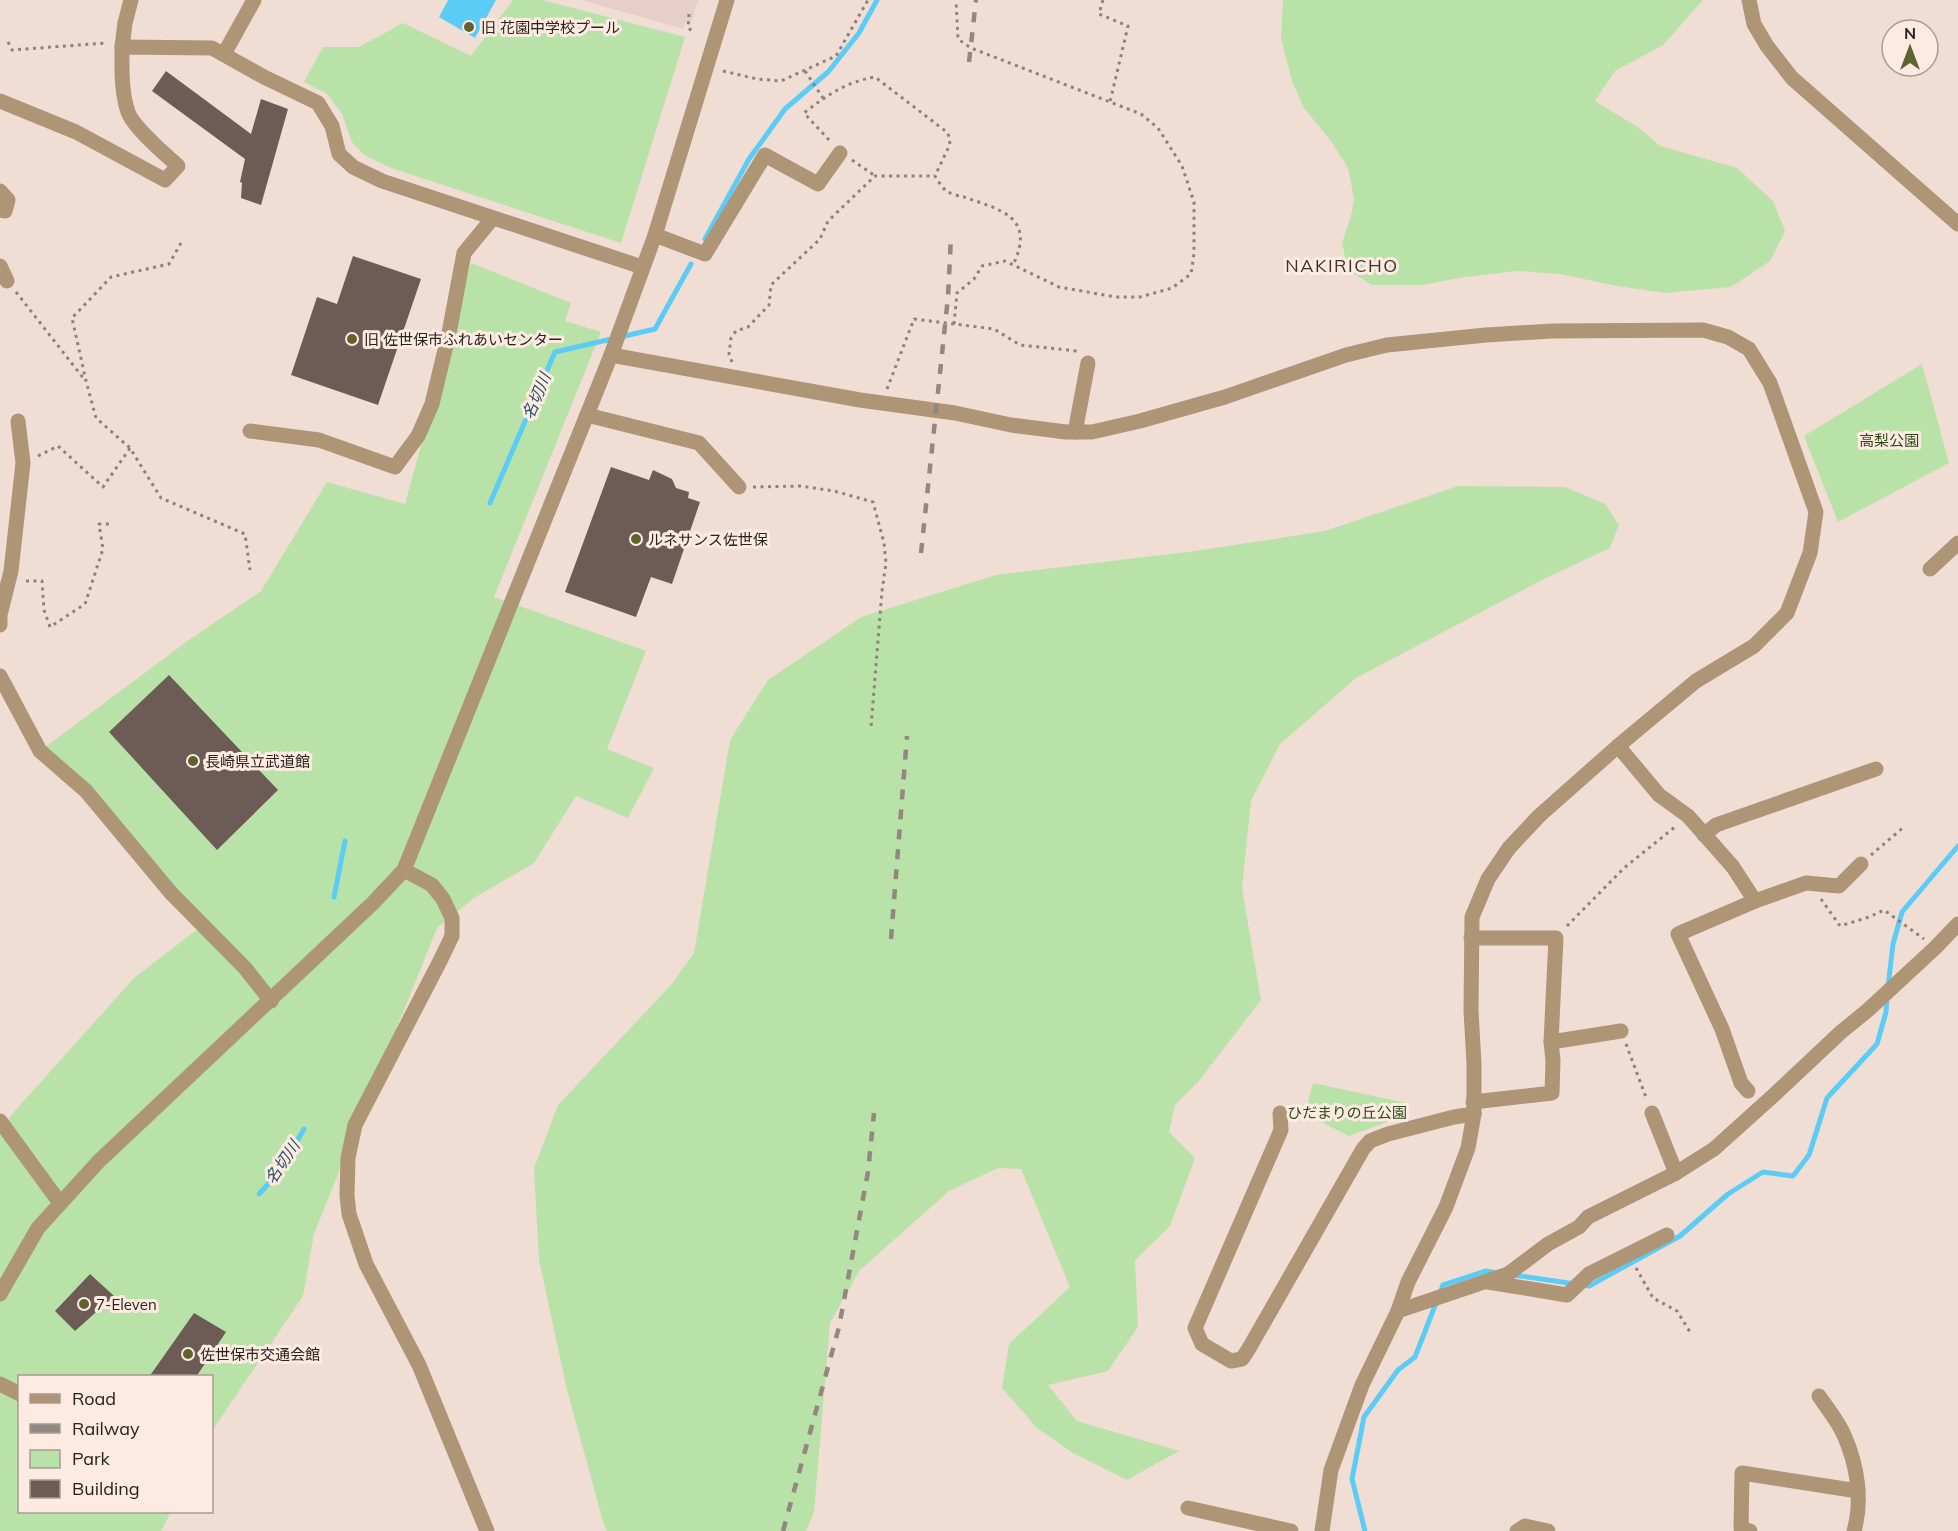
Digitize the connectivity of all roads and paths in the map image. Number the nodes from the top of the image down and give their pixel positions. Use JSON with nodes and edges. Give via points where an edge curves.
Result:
{"nodes":[{"id":1,"x":131,"y":0,"type":"edge"},
{"id":2,"x":254,"y":0,"type":"edge"},
{"id":3,"x":727,"y":0,"type":"edge"},
{"id":4,"x":868,"y":0,"type":"edge"},
{"id":5,"x":956,"y":0,"type":"edge"},
{"id":6,"x":1103,"y":0,"type":"edge"},
{"id":7,"x":1749,"y":0,"type":"edge"},
{"id":8,"x":689,"y":14,"type":"dead end"},
{"id":9,"x":694,"y":32,"type":"dead end"},
{"id":10,"x":8,"y":42,"type":"dead end"},
{"id":11,"x":122,"y":47,"type":"junction"},
{"id":12,"x":224,"y":54,"type":"junction"},
{"id":13,"x":707,"y":67,"type":"junction"},
{"id":14,"x":804,"y":71,"type":"junction"},
{"id":15,"x":822,"y":98,"type":"junction"},
{"id":16,"x":0,"y":101,"type":"edge"},
{"id":17,"x":1110,"y":102,"type":"junction"},
{"id":18,"x":840,"y":153,"type":"junction"},
{"id":19,"x":875,"y":176,"type":"junction"},
{"id":20,"x":935,"y":176,"type":"junction"},
{"id":21,"x":0,"y":191,"type":"edge"},
{"id":22,"x":0,"y":210,"type":"edge"},
{"id":23,"x":492,"y":219,"type":"junction"},
{"id":24,"x":1958,"y":224,"type":"edge"},
{"id":25,"x":655,"y":235,"type":"junction"},
{"id":26,"x":181,"y":243,"type":"dead end"},
{"id":27,"x":1013,"y":265,"type":"junction"},
{"id":28,"x":0,"y":266,"type":"edge"},
{"id":29,"x":642,"y":267,"type":"junction"},
{"id":30,"x":7,"y":281,"type":"joint"},
{"id":31,"x":954,"y":324,"type":"junction"},
{"id":32,"x":611,"y":352,"type":"junction"},
{"id":33,"x":1088,"y":363,"type":"joint"},
{"id":34,"x":739,"y":366,"type":"dead end"},
{"id":35,"x":86,"y":381,"type":"junction"},
{"id":36,"x":881,"y":403,"type":"junction"},
{"id":37,"x":587,"y":415,"type":"junction"},
{"id":38,"x":18,"y":422,"type":"dead end"},
{"id":39,"x":250,"y":431,"type":"dead end"},
{"id":40,"x":1075,"y":432,"type":"junction"},
{"id":41,"x":130,"y":448,"type":"junction"},
{"id":42,"x":23,"y":463,"type":"junction"},
{"id":43,"x":740,"y":487,"type":"joint"},
{"id":44,"x":111,"y":524,"type":"dead end"},
{"id":45,"x":1958,"y":543,"type":"edge"},
{"id":46,"x":1930,"y":569,"type":"dead end"},
{"id":47,"x":250,"y":570,"type":"dead end"},
{"id":48,"x":9,"y":581,"type":"junction"},
{"id":49,"x":0,"y":625,"type":"edge"},
{"id":50,"x":0,"y":676,"type":"edge"},
{"id":51,"x":871,"y":727,"type":"dead end"},
{"id":52,"x":1618,"y":746,"type":"junction"},
{"id":53,"x":1876,"y":769,"type":"dead end"},
{"id":54,"x":1688,"y":816,"type":"junction"},
{"id":55,"x":1905,"y":826,"type":"dead end"},
{"id":56,"x":1704,"y":835,"type":"junction"},
{"id":57,"x":1861,"y":864,"type":"joint"},
{"id":58,"x":404,"y":870,"type":"junction"},
{"id":59,"x":1815,"y":884,"type":"junction"},
{"id":60,"x":1755,"y":901,"type":"junction"},
{"id":61,"x":1958,"y":924,"type":"edge"},
{"id":62,"x":1472,"y":938,"type":"junction"},
{"id":63,"x":1556,"y":938,"type":"junction"},
{"id":64,"x":1936,"y":947,"type":"junction"},
{"id":65,"x":271,"y":1001,"type":"junction"},
{"id":66,"x":1621,"y":1031,"type":"joint"},
{"id":67,"x":1551,"y":1042,"type":"junction"},
{"id":68,"x":1750,"y":1096,"type":"junction"},
{"id":69,"x":1474,"y":1108,"type":"junction"},
{"id":70,"x":1280,"y":1113,"type":"dead end"},
{"id":71,"x":1654,"y":1118,"type":"joint"},
{"id":72,"x":0,"y":1121,"type":"edge"},
{"id":73,"x":1676,"y":1173,"type":"junction"},
{"id":74,"x":60,"y":1203,"type":"junction"},
{"id":75,"x":1667,"y":1235,"type":"dead end"},
{"id":76,"x":1629,"y":1256,"type":"junction"},
{"id":77,"x":1485,"y":1282,"type":"junction"},
{"id":78,"x":0,"y":1294,"type":"edge"},
{"id":79,"x":1398,"y":1311,"type":"junction"},
{"id":80,"x":1690,"y":1332,"type":"dead end"},
{"id":81,"x":0,"y":1384,"type":"edge"},
{"id":82,"x":18,"y":1393,"type":"edge"},
{"id":83,"x":1819,"y":1396,"type":"dead end"},
{"id":84,"x":1858,"y":1491,"type":"junction"},
{"id":85,"x":1188,"y":1508,"type":"dead end"},
{"id":86,"x":1230,"y":1524,"type":"edge"},
{"id":87,"x":487,"y":1531,"type":"edge"},
{"id":88,"x":1291,"y":1531,"type":"edge"},
{"id":89,"x":1322,"y":1531,"type":"edge"},
{"id":90,"x":1517,"y":1531,"type":"edge"},
{"id":91,"x":1548,"y":1531,"type":"edge"},
{"id":92,"x":1749,"y":1531,"type":"edge"},
{"id":93,"x":1854,"y":1531,"type":"edge"}],
"edges":[{"from":1,"to":11,"type":"street"},
{"from":2,"to":12,"type":"street"},
{"from":3,"to":13,"type":"street"},
{"from":4,"to":14,"type":"path","via":[[836,56]]},
{"from":5,"to":17,"type":"path","via":[[958,39],[971,48]]},
{"from":6,"to":17,"type":"path","via":[[1099,14],[1128,26]]},
{"from":7,"to":24,"type":"street","via":[[1754,24],[1792,78]]},
{"from":8,"to":9,"type":"path","via":[[688,28]]},
{"from":10,"to":11,"type":"path","via":[[12,50],[108,43]]},
{"from":11,"to":12,"type":"street","via":[[212,48]]},
{"from":11,"to":16,"type":"street","via":[[128,114],[178,166],[165,180],[76,132]]},
{"from":12,"to":23,"type":"street","via":[[318,103],[332,126],[339,154],[353,167]]},
{"from":13,"to":14,"type":"path","via":[[781,81]]},
{"from":13,"to":25,"type":"street"},
{"from":14,"to":15,"type":"path"},
{"from":15,"to":18,"type":"path","via":[[804,113]]},
{"from":15,"to":20,"type":"path","via":[[875,77],[948,134],[950,144]]},
{"from":17,"to":27,"type":"path","via":[[1141,114],[1158,128],[1182,166],[1194,202],[1191,274],[1172,288],[1140,297],[1116,297],[1059,287]]},
{"from":18,"to":19,"type":"path"},
{"from":18,"to":25,"type":"street","via":[[818,184],[765,155],[705,254]]},
{"from":19,"to":20,"type":"path"},
{"from":19,"to":34,"type":"path","via":[[771,285],[769,305],[757,319],[736,331],[729,354],[733,364]]},
{"from":20,"to":27,"type":"path","via":[[947,192],[1007,213],[1017,225],[1021,240]]},
{"from":21,"to":22,"type":"street","via":[[8,200],[5,211]]},
{"from":23,"to":29,"type":"street"},
{"from":23,"to":39,"type":"street","via":[[464,253],[432,404],[418,436],[395,467],[319,440]]},
{"from":25,"to":29,"type":"street"},
{"from":26,"to":35,"type":"path","via":[[169,264],[111,278],[72,318]]},
{"from":27,"to":31,"type":"path","via":[[1005,261],[982,266],[957,293]]},
{"from":28,"to":30,"type":"street"},
{"from":29,"to":32,"type":"street"},
{"from":30,"to":35,"type":"path"},
{"from":31,"to":33,"type":"path","via":[[994,329],[1020,345],[1080,352]]},
{"from":31,"to":36,"type":"path","via":[[914,320]]},
{"from":32,"to":36,"type":"street"},
{"from":32,"to":37,"type":"street"},
{"from":33,"to":40,"type":"street"},
{"from":35,"to":41,"type":"path","via":[[96,418]]},
{"from":36,"to":40,"type":"street"},
{"from":37,"to":43,"type":"street","via":[[699,443]]},
{"from":37,"to":58,"type":"street"},
{"from":38,"to":42,"type":"street"},
{"from":40,"to":52,"type":"street","via":[[1140,421],[1387,345],[1552,331],[1703,330],[1728,337],[1749,349],[1770,383],[1816,512],[1810,553],[1787,613],[1754,646],[1696,681]]},
{"from":41,"to":42,"type":"path","via":[[103,487],[58,446]]},
{"from":41,"to":47,"type":"path","via":[[161,498],[245,534]]},
{"from":42,"to":48,"type":"street"},
{"from":43,"to":51,"type":"path","via":[[801,486],[873,501],[886,563]]},
{"from":44,"to":48,"type":"path","via":[[99,524],[103,549],[85,604],[50,627],[42,581]]},
{"from":45,"to":46,"type":"street"},
{"from":48,"to":49,"type":"street"},
{"from":50,"to":65,"type":"street","via":[[40,751],[86,791],[171,893],[245,968]]},
{"from":52,"to":54,"type":"street","via":[[1659,795]]},
{"from":52,"to":62,"type":"street","via":[[1509,848],[1484,889],[1473,917]]},
{"from":53,"to":56,"type":"street","via":[[1716,825]]},
{"from":54,"to":56,"type":"street"},
{"from":54,"to":63,"type":"path","via":[[1624,868]]},
{"from":55,"to":57,"type":"path"},
{"from":56,"to":60,"type":"street","via":[[1733,867]]},
{"from":57,"to":59,"type":"street","via":[[1839,886]]},
{"from":58,"to":65,"type":"street"},
{"from":58,"to":87,"type":"street","via":[[432,885],[444,899],[452,918],[452,936],[355,1125],[348,1158],[349,1214],[366,1264],[419,1365]]},
{"from":59,"to":60,"type":"street","via":[[1806,883]]},
{"from":59,"to":64,"type":"path","via":[[1839,926],[1884,910]]},
{"from":60,"to":68,"type":"street","via":[[1678,934]]},
{"from":61,"to":64,"type":"street"},
{"from":62,"to":63,"type":"street"},
{"from":62,"to":69,"type":"street"},
{"from":63,"to":67,"type":"street"},
{"from":64,"to":68,"type":"street","via":[[1868,1010]]},
{"from":65,"to":74,"type":"street","via":[[99,1161]]},
{"from":66,"to":67,"type":"street"},
{"from":66,"to":71,"type":"path"},
{"from":67,"to":69,"type":"street","via":[[1552,1093]]},
{"from":68,"to":73,"type":"street","via":[[1714,1149]]},
{"from":69,"to":70,"type":"street","via":[[1370,1141],[1248,1350],[1242,1359],[1231,1361],[1202,1344],[1195,1328],[1281,1130]]},
{"from":69,"to":79,"type":"street","via":[[1468,1148],[1446,1207],[1408,1282]]},
{"from":71,"to":73,"type":"street"},
{"from":72,"to":74,"type":"street"},
{"from":73,"to":77,"type":"street","via":[[1588,1217],[1508,1274]]},
{"from":74,"to":78,"type":"street","via":[[38,1228]]},
{"from":75,"to":76,"type":"street"},
{"from":76,"to":77,"type":"street","via":[[1589,1274],[1567,1295]]},
{"from":76,"to":80,"type":"path","via":[[1653,1298],[1677,1311]]},
{"from":77,"to":79,"type":"street"},
{"from":79,"to":89,"type":"street","via":[[1362,1385],[1331,1470]]},
{"from":81,"to":82,"type":"street"},
{"from":83,"to":84,"type":"street","via":[[1844,1433]]},
{"from":84,"to":92,"type":"street","via":[[1742,1473],[1742,1528]]},
{"from":84,"to":93,"type":"street"},
{"from":85,"to":86,"type":"street"},
{"from":86,"to":88,"type":"street"},
{"from":90,"to":91,"type":"street","via":[[1525,1526]]}]}
